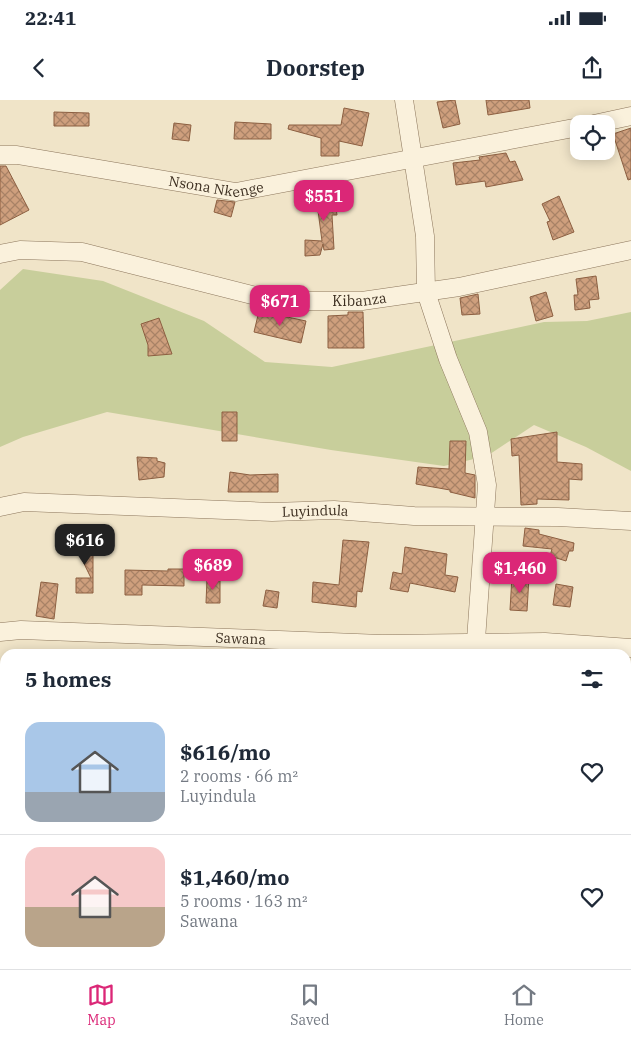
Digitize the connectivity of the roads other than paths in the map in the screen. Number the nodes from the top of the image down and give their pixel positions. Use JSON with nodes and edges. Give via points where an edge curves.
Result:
{"nodes":[{"id":1,"x":404,"y":100,"type":"edge"},
{"id":2,"x":631,"y":116,"type":"edge"},
{"id":3,"x":615,"y":119,"type":"edge"},
{"id":4,"x":570,"y":129,"type":"edge"},
{"id":5,"x":0,"y":156,"type":"edge"},
{"id":6,"x":412,"y":160,"type":"junction"},
{"id":7,"x":631,"y":250,"type":"edge"},
{"id":8,"x":0,"y":254,"type":"edge"},
{"id":9,"x":426,"y":292,"type":"junction"},
{"id":10,"x":0,"y":508,"type":"edge"},
{"id":11,"x":484,"y":516,"type":"junction"},
{"id":12,"x":631,"y":521,"type":"edge"},
{"id":13,"x":0,"y":632,"type":"edge"},
{"id":14,"x":476,"y":648,"type":"edge"},
{"id":15,"x":631,"y":648,"type":"edge"}],
"edges":[{"from":1,"to":6,"type":"street"},
{"from":2,"to":3,"type":"street"},
{"from":4,"to":6,"type":"street","name":"Nsona Nkenge"},
{"from":5,"to":6,"type":"street","name":"Nsona Nkenge","via":[[17,155],[236,192]]},
{"from":6,"to":9,"type":"street","via":[[425,236]]},
{"from":7,"to":9,"type":"street","name":"Kibanza"},
{"from":8,"to":9,"type":"street","name":"Kibanza","via":[[20,250],[82,252],[276,301],[362,301]]},
{"from":9,"to":11,"type":"street","via":[[448,359],[478,432],[487,484]]},
{"from":10,"to":11,"type":"street","name":"Luyindula","via":[[24,502]]},
{"from":11,"to":12,"type":"street","name":"Luyindula"},
{"from":11,"to":14,"type":"street"},
{"from":13,"to":14,"type":"street","name":"Sawana","via":[[21,630]]},
{"from":14,"to":15,"type":"street","name":"Sawana","via":[[545,642]]}]}
